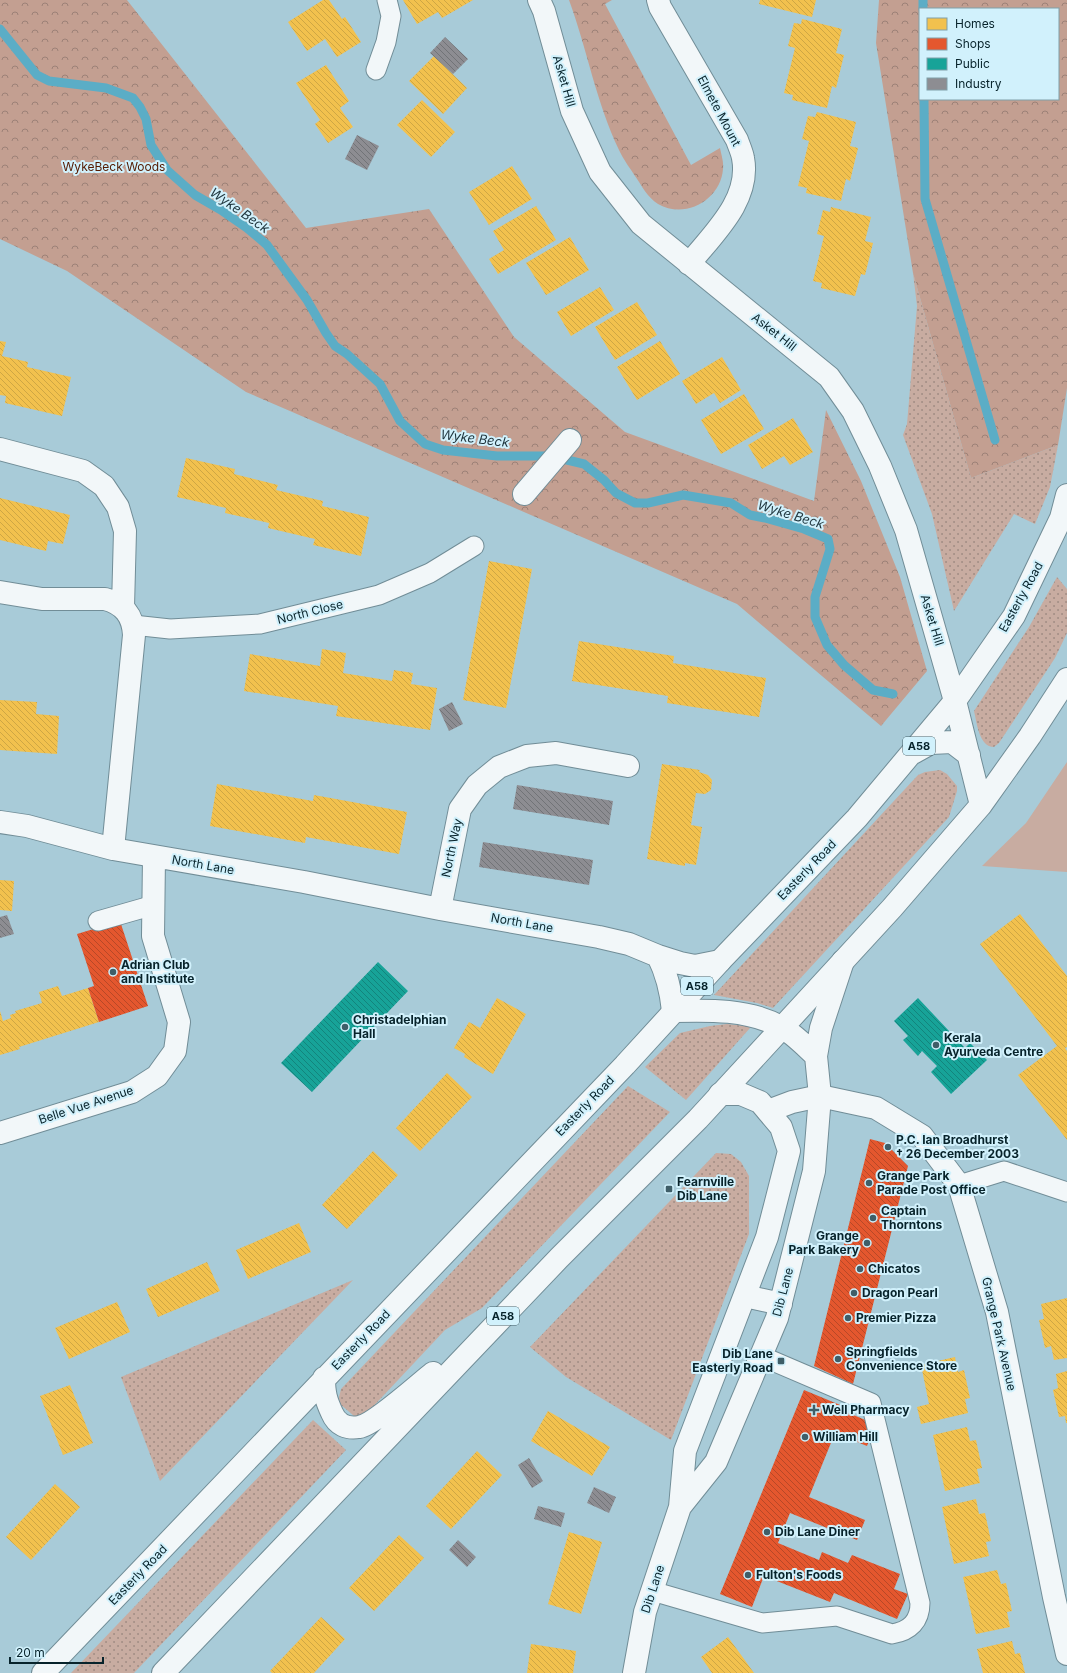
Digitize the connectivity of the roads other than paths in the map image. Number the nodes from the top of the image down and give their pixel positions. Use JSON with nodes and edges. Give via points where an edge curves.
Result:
{"nodes":[{"id":1,"x":386,"y":0,"type":"edge"},
{"id":2,"x":539,"y":0,"type":"edge"},
{"id":3,"x":658,"y":0,"type":"edge"},
{"id":4,"x":376,"y":70,"type":"dead end"},
{"id":5,"x":689,"y":264,"type":"junction"},
{"id":6,"x":570,"y":440,"type":"dead end"},
{"id":7,"x":0,"y":449,"type":"edge"},
{"id":8,"x":524,"y":494,"type":"dead end"},
{"id":9,"x":1067,"y":495,"type":"edge"},
{"id":10,"x":474,"y":546,"type":"dead end"},
{"id":11,"x":0,"y":592,"type":"edge"},
{"id":12,"x":128,"y":616,"type":"junction"},
{"id":13,"x":1067,"y":679,"type":"edge"},
{"id":14,"x":955,"y":701,"type":"junction"},
{"id":15,"x":912,"y":754,"type":"junction"},
{"id":16,"x":969,"y":755,"type":"junction"},
{"id":17,"x":628,"y":766,"type":"dead end"},
{"id":18,"x":981,"y":805,"type":"junction"},
{"id":19,"x":0,"y":822,"type":"edge"},
{"id":20,"x":113,"y":849,"type":"junction"},
{"id":21,"x":154,"y":857,"type":"junction"},
{"id":22,"x":154,"y":905,"type":"junction"},
{"id":23,"x":440,"y":909,"type":"junction"},
{"id":24,"x":98,"y":921,"type":"dead end"},
{"id":25,"x":658,"y":956,"type":"junction"},
{"id":26,"x":720,"y":961,"type":"junction"},
{"id":27,"x":843,"y":961,"type":"junction"},
{"id":28,"x":673,"y":1011,"type":"junction"},
{"id":29,"x":782,"y":1027,"type":"junction"},
{"id":30,"x":816,"y":1056,"type":"junction"},
{"id":31,"x":720,"y":1094,"type":"junction"},
{"id":32,"x":820,"y":1096,"type":"junction"},
{"id":33,"x":768,"y":1111,"type":"junction"},
{"id":34,"x":0,"y":1133,"type":"edge"},
{"id":35,"x":960,"y":1185,"type":"junction"},
{"id":36,"x":1067,"y":1192,"type":"edge"},
{"id":37,"x":745,"y":1296,"type":"junction"},
{"id":38,"x":781,"y":1304,"type":"junction"},
{"id":39,"x":498,"y":1321,"type":"junction"},
{"id":40,"x":761,"y":1356,"type":"junction"},
{"id":41,"x":324,"y":1378,"type":"junction"},
{"id":42,"x":680,"y":1507,"type":"junction"},
{"id":43,"x":652,"y":1591,"type":"junction"},
{"id":44,"x":1067,"y":1654,"type":"edge"},
{"id":45,"x":43,"y":1673,"type":"edge"},
{"id":46,"x":163,"y":1673,"type":"edge"},
{"id":47,"x":634,"y":1673,"type":"edge"}],
"edges":[{"from":1,"to":4,"type":"lane","via":[[391,16],[386,42]]},
{"from":2,"to":5,"type":"street","name":"Asket Hill","via":[[572,111],[600,172],[640,224]]},
{"from":3,"to":5,"type":"street","name":"Elmete Mount","via":[[737,140],[743,158],[739,196],[730,212]]},
{"from":5,"to":14,"type":"street","name":"Asket Hill","via":[[829,377],[853,411],[880,466],[906,530]]},
{"from":6,"to":8,"type":"street"},
{"from":7,"to":12,"type":"street","via":[[83,470],[104,486],[118,507],[125,531]]},
{"from":9,"to":14,"type":"street","name":"Easterly Road","number":"A58","via":[[1061,518],[1014,616]]},
{"from":10,"to":12,"type":"lane","name":"North Close","via":[[430,573],[378,595],[260,624],[170,629]]},
{"from":11,"to":12,"type":"street","via":[[42,599],[105,599],[115,602]]},
{"from":12,"to":20,"type":"street","via":[[134,635]]},
{"from":13,"to":18,"type":"street","number":"A58"},
{"from":14,"to":15,"type":"street","name":"Easterly Road","number":"A58"},
{"from":14,"to":16,"type":"street","name":"Asket Hill"},
{"from":15,"to":16,"type":"street","via":[[931,743],[952,742]]},
{"from":15,"to":26,"type":"street","name":"Easterly Road","number":"A58","via":[[857,818]]},
{"from":16,"to":18,"type":"street","name":"Asket Hill"},
{"from":17,"to":23,"type":"street","name":"North Way","via":[[556,753],[526,756],[499,767],[476,785],[460,810]]},
{"from":18,"to":27,"type":"street","number":"A58"},
{"from":19,"to":20,"type":"street","name":"North Lane","via":[[27,826]]},
{"from":20,"to":21,"type":"street","name":"North Lane"},
{"from":21,"to":22,"type":"street","name":"Belle Vue Avenue"},
{"from":21,"to":23,"type":"street","name":"North Lane","via":[[304,882]]},
{"from":22,"to":24,"type":"lane"},
{"from":22,"to":34,"type":"street","name":"Belle Vue Avenue","via":[[153,936],[179,1022],[175,1051],[157,1076],[132,1092]]},
{"from":23,"to":25,"type":"street","name":"North Lane","via":[[599,936],[629,944]]},
{"from":25,"to":26,"type":"street","name":"North Lane","via":[[695,966]]},
{"from":25,"to":28,"type":"street","via":[[671,989]]},
{"from":26,"to":28,"type":"street","name":"Easterly Road","number":"A58"},
{"from":27,"to":29,"type":"street","number":"A58"},
{"from":27,"to":30,"type":"street","name":"Dib Lane","via":[[821,1028]]},
{"from":28,"to":29,"type":"street","via":[[727,1012],[759,1018]]},
{"from":28,"to":41,"type":"street","name":"Easterly Road","number":"A58","via":[[625,1065]]},
{"from":29,"to":30,"type":"street"},
{"from":29,"to":31,"type":"street","number":"A58"},
{"from":30,"to":32,"type":"street","name":"Dib Lane"},
{"from":31,"to":33,"type":"street","name":"Dib Lane","via":[[740,1094],[760,1102]]},
{"from":31,"to":39,"type":"street","number":"A58"},
{"from":32,"to":33,"type":"street"},
{"from":32,"to":35,"type":"street","name":"Grange Park Avenue","via":[[876,1108],[922,1136]]},
{"from":32,"to":38,"type":"street","name":"Dib Lane","via":[[814,1171]]},
{"from":33,"to":37,"type":"street","name":"Dib Lane","via":[[781,1127],[789,1151],[767,1237]]},
{"from":35,"to":36,"type":"lane","via":[[1004,1171]]},
{"from":35,"to":44,"type":"street","name":"Grange Park Avenue","via":[[997,1312]]},
{"from":37,"to":38,"type":"street"},
{"from":37,"to":42,"type":"street","name":"Dib Lane","via":[[685,1452]]},
{"from":38,"to":40,"type":"street","name":"Dib Lane"},
{"from":39,"to":41,"type":"street","via":[[386,1411],[361,1427],[348,1428],[334,1419],[324,1394]]},
{"from":39,"to":46,"type":"street","number":"A58"},
{"from":40,"to":42,"type":"street","name":"Dib Lane","via":[[716,1462]]},
{"from":40,"to":43,"type":"lane","via":[[870,1403],[920,1603],[918,1617],[910,1628],[892,1634],[837,1616],[762,1623]]},
{"from":41,"to":45,"type":"street","name":"Easterly Road","number":"A58"},
{"from":42,"to":43,"type":"street","name":"Dib Lane"},
{"from":43,"to":47,"type":"street","name":"Dib Lane","via":[[645,1612]]}]}
